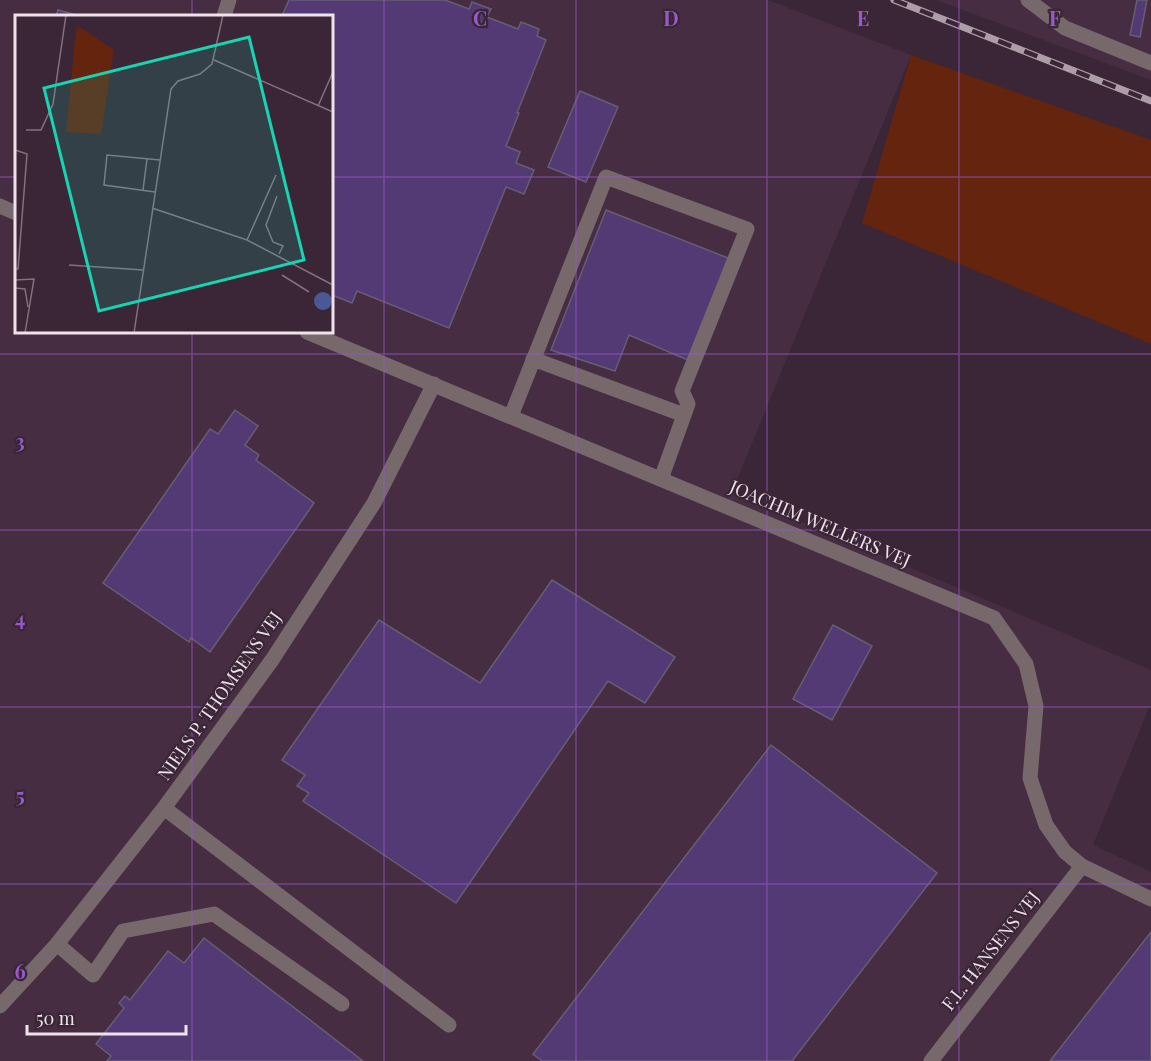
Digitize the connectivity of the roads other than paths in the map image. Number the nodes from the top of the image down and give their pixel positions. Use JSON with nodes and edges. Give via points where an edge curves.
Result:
{"nodes":[{"id":1,"x":229,"y":0,"type":"edge"},
{"id":2,"x":1028,"y":0,"type":"edge"},
{"id":3,"x":224,"y":15,"type":"edge"},
{"id":4,"x":1151,"y":63,"type":"edge"},
{"id":5,"x":0,"y":206,"type":"edge"},
{"id":6,"x":15,"y":213,"type":"edge"},
{"id":7,"x":309,"y":333,"type":"edge"},
{"id":8,"x":533,"y":359,"type":"junction"},
{"id":9,"x":434,"y":384,"type":"junction"},
{"id":10,"x":684,"y":415,"type":"junction"},
{"id":11,"x":511,"y":416,"type":"junction"},
{"id":12,"x":661,"y":479,"type":"junction"},
{"id":13,"x":164,"y":808,"type":"junction"},
{"id":14,"x":1082,"y":866,"type":"junction"},
{"id":15,"x":1151,"y":899,"type":"edge"},
{"id":16,"x":57,"y":944,"type":"junction"},
{"id":17,"x":342,"y":1004,"type":"dead end"},
{"id":18,"x":0,"y":1006,"type":"edge"},
{"id":19,"x":449,"y":1025,"type":"dead end"},
{"id":20,"x":931,"y":1061,"type":"edge"}],
"edges":[{"from":1,"to":3,"type":"street"},
{"from":2,"to":4,"type":"street","via":[[1065,28]]},
{"from":5,"to":6,"type":"street"},
{"from":7,"to":9,"type":"street","name":"JOACHIM WELLERS VEJ"},
{"from":8,"to":10,"type":"street"},
{"from":8,"to":10,"type":"street","via":[[606,177],[747,229],[682,392],[688,404]]},
{"from":8,"to":11,"type":"street"},
{"from":9,"to":11,"type":"street","name":"JOACHIM WELLERS VEJ"},
{"from":9,"to":13,"type":"street","name":"NIELS P. THOMSENS VEJ","via":[[374,503],[272,660]]},
{"from":10,"to":12,"type":"street"},
{"from":11,"to":12,"type":"street","name":"JOACHIM WELLERS VEJ"},
{"from":12,"to":14,"type":"street","name":"JOACHIM WELLERS VEJ","via":[[994,618],[1026,664],[1036,706],[1030,778],[1046,825],[1065,852]]},
{"from":13,"to":16,"type":"street","name":"NIELS P. THOMSENS VEJ"},
{"from":13,"to":19,"type":"street"},
{"from":14,"to":15,"type":"street","name":"JOACHIM WELLERS VEJ"},
{"from":14,"to":20,"type":"street","name":"F.L. HANSENS VEJ"},
{"from":16,"to":17,"type":"street","via":[[93,975],[123,931],[214,914]]},
{"from":16,"to":18,"type":"street","name":"NIELS P. THOMSENS VEJ"}]}
